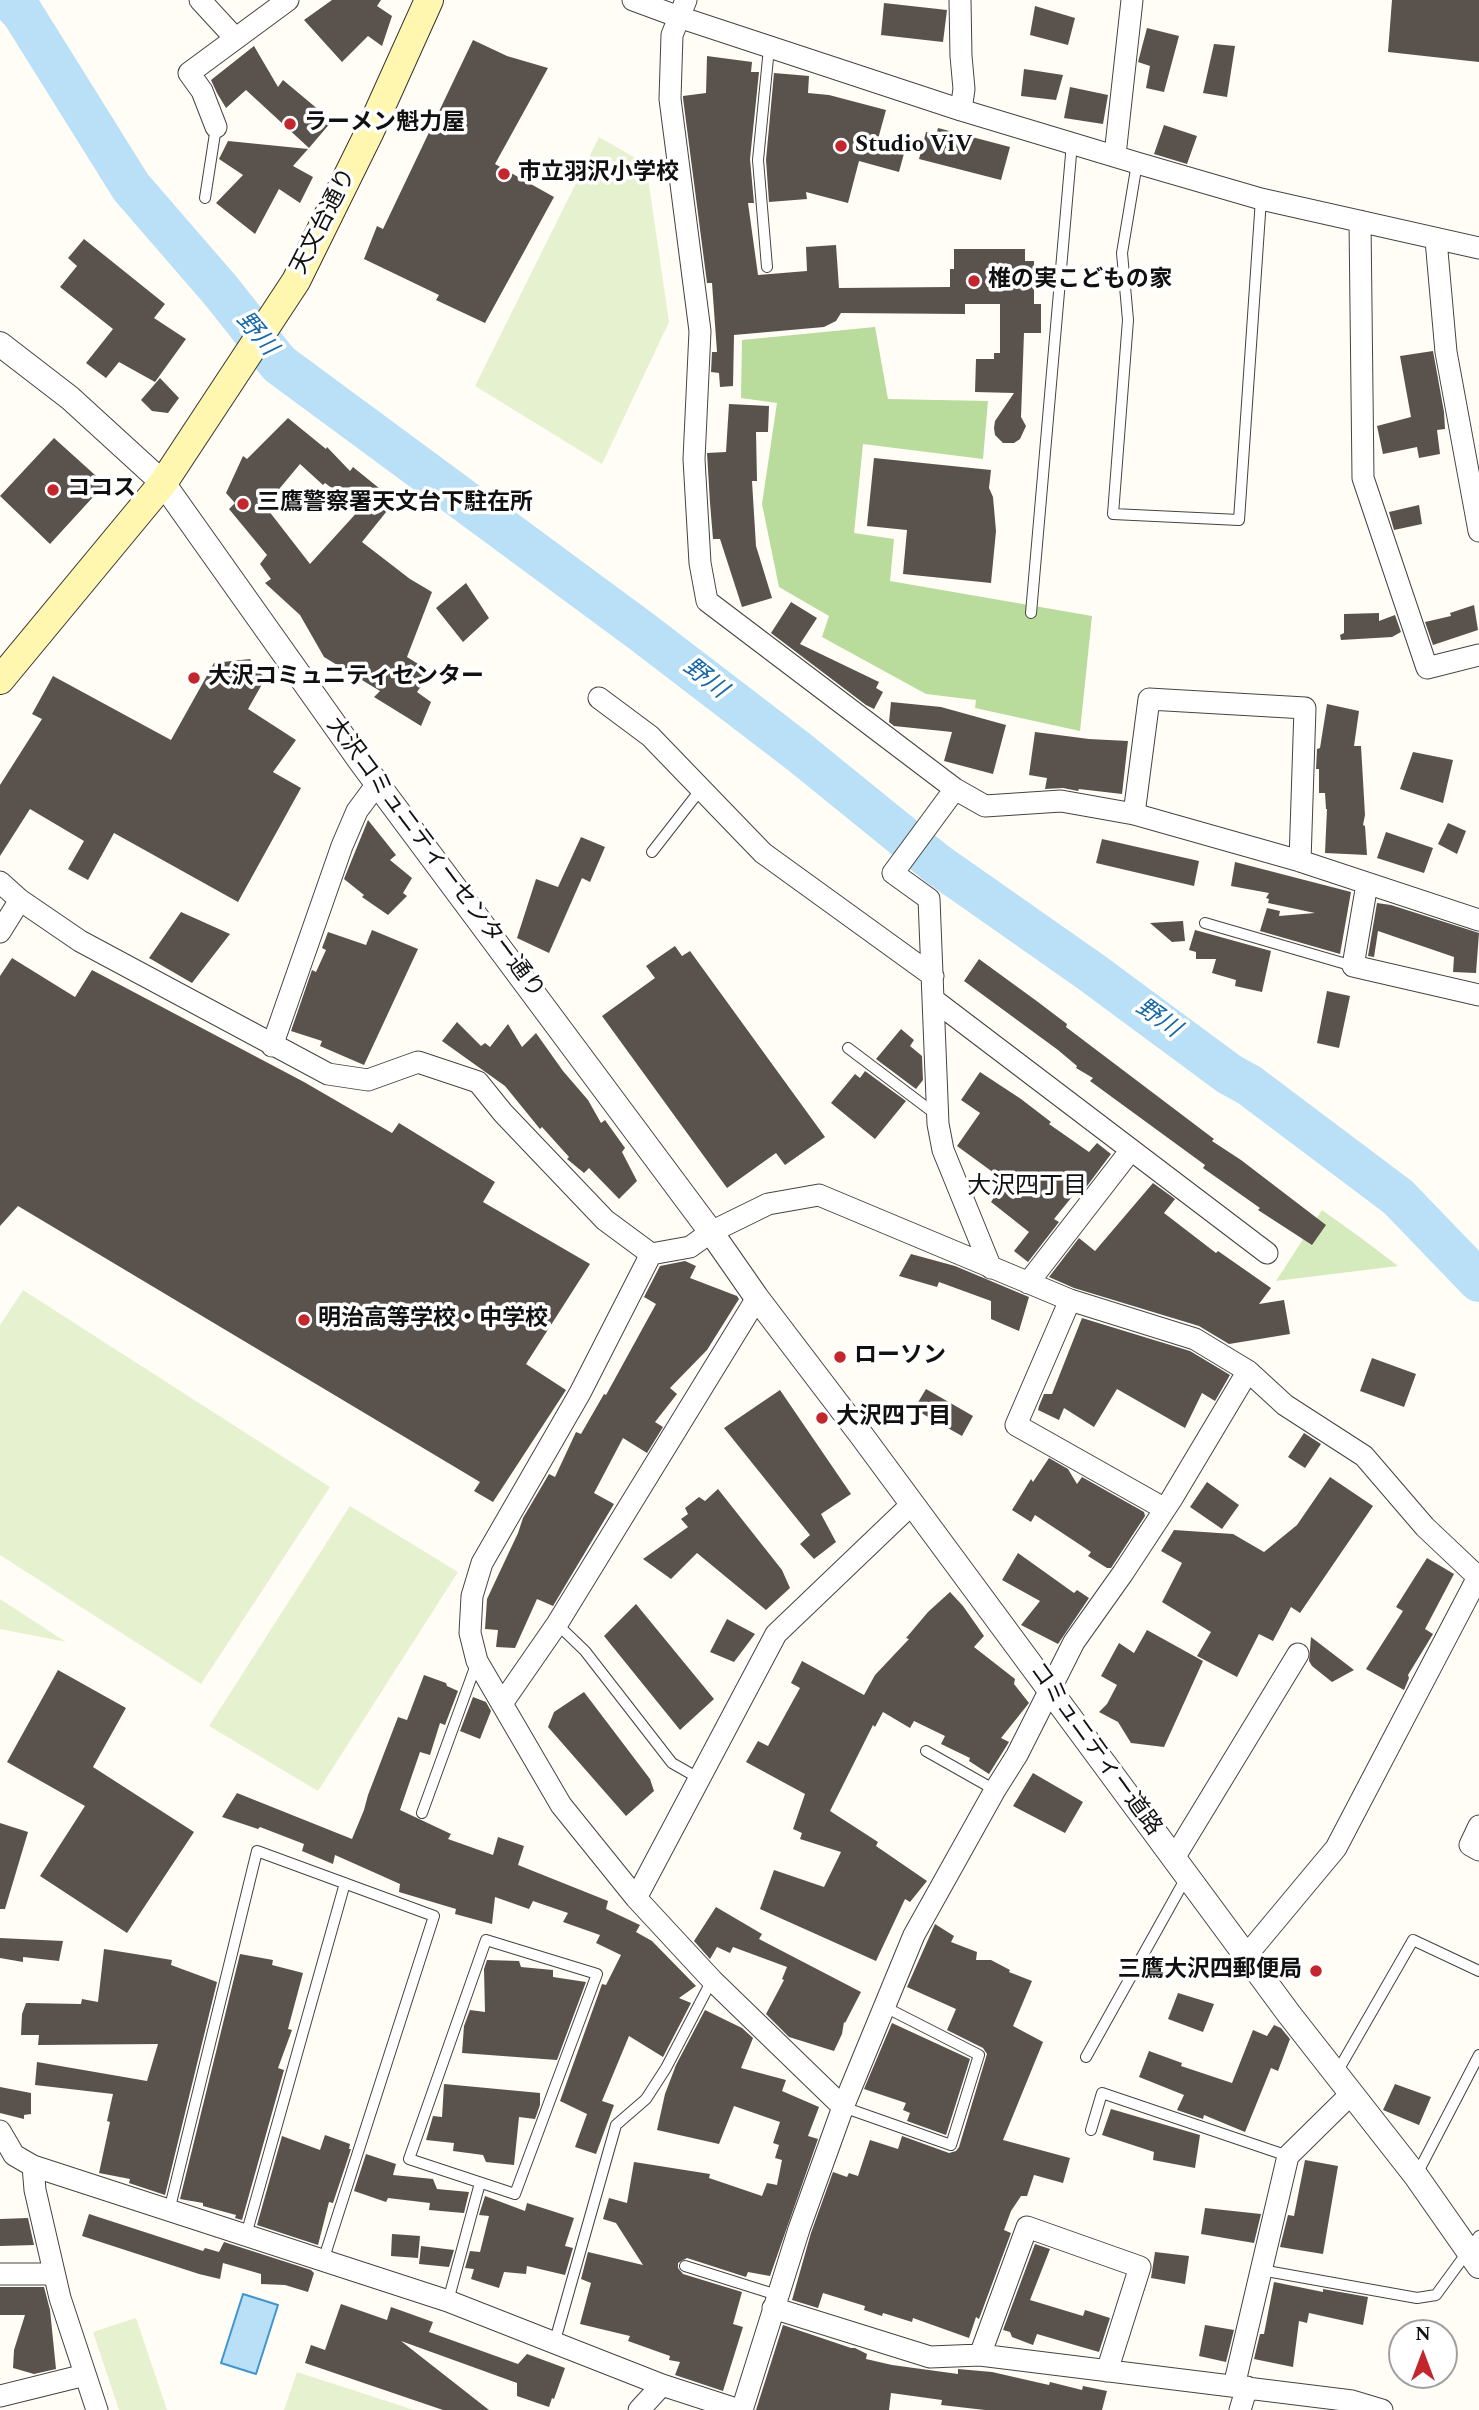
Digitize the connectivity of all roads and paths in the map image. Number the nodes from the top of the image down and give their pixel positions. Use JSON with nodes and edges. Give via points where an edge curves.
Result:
{"nodes":[{"id":1,"x":200,"y":0,"type":"edge"},
{"id":2,"x":288,"y":0,"type":"edge"},
{"id":3,"x":429,"y":0,"type":"edge"},
{"id":4,"x":633,"y":0,"type":"edge"},
{"id":5,"x":960,"y":0,"type":"edge"},
{"id":6,"x":1132,"y":0,"type":"edge"},
{"id":7,"x":682,"y":9,"type":"edge"},
{"id":8,"x":235,"y":38,"type":"junction"},
{"id":9,"x":769,"y":48,"type":"junction"},
{"id":10,"x":961,"y":110,"type":"junction"},
{"id":11,"x":216,"y":127,"type":"joint"},
{"id":12,"x":1072,"y":143,"type":"junction"},
{"id":13,"x":1115,"y":155,"type":"junction"},
{"id":14,"x":1137,"y":163,"type":"junction"},
{"id":15,"x":205,"y":198,"type":"dead end"},
{"id":16,"x":1261,"y":199,"type":"junction"},
{"id":17,"x":1360,"y":221,"type":"junction"},
{"id":18,"x":1436,"y":240,"type":"junction"},
{"id":19,"x":1479,"y":248,"type":"edge"},
{"id":20,"x":767,"y":267,"type":"dead end"},
{"id":21,"x":0,"y":344,"type":"edge"},
{"id":22,"x":163,"y":483,"type":"junction"},
{"id":23,"x":1479,"y":531,"type":"edge"},
{"id":24,"x":1031,"y":613,"type":"dead end"},
{"id":25,"x":1479,"y":655,"type":"edge"},
{"id":26,"x":0,"y":680,"type":"edge"},
{"id":27,"x":599,"y":698,"type":"dead end"},
{"id":28,"x":377,"y":784,"type":"junction"},
{"id":29,"x":701,"y":789,"type":"junction"},
{"id":30,"x":954,"y":791,"type":"junction"},
{"id":31,"x":1134,"y":814,"type":"junction"},
{"id":32,"x":652,"y":852,"type":"dead end"},
{"id":33,"x":1300,"y":861,"type":"junction"},
{"id":34,"x":0,"y":882,"type":"edge"},
{"id":35,"x":1367,"y":884,"type":"junction"},
{"id":36,"x":20,"y":900,"type":"junction"},
{"id":37,"x":1479,"y":920,"type":"edge"},
{"id":38,"x":1205,"y":923,"type":"dead end"},
{"id":39,"x":0,"y":932,"type":"edge"},
{"id":40,"x":1353,"y":966,"type":"junction"},
{"id":41,"x":933,"y":976,"type":"junction"},
{"id":42,"x":1479,"y":995,"type":"edge"},
{"id":43,"x":934,"y":1000,"type":"junction"},
{"id":44,"x":272,"y":1046,"type":"junction"},
{"id":45,"x":848,"y":1048,"type":"dead end"},
{"id":46,"x":938,"y":1116,"type":"junction"},
{"id":47,"x":1131,"y":1150,"type":"junction"},
{"id":48,"x":711,"y":1232,"type":"junction"},
{"id":49,"x":1267,"y":1253,"type":"dead end"},
{"id":50,"x":651,"y":1254,"type":"junction"},
{"id":51,"x":991,"y":1268,"type":"junction"},
{"id":52,"x":1028,"y":1283,"type":"junction"},
{"id":53,"x":757,"y":1298,"type":"junction"},
{"id":54,"x":1070,"y":1300,"type":"junction"},
{"id":55,"x":1248,"y":1371,"type":"junction"},
{"id":56,"x":912,"y":1504,"type":"junction"},
{"id":57,"x":1165,"y":1508,"type":"junction"},
{"id":58,"x":1478,"y":1577,"type":"edge"},
{"id":59,"x":557,"y":1624,"type":"junction"},
{"id":60,"x":1298,"y":1654,"type":"dead end"},
{"id":61,"x":477,"y":1661,"type":"junction"},
{"id":62,"x":1050,"y":1690,"type":"junction"},
{"id":63,"x":503,"y":1702,"type":"junction"},
{"id":64,"x":926,"y":1751,"type":"dead end"},
{"id":65,"x":700,"y":1779,"type":"junction"},
{"id":66,"x":995,"y":1790,"type":"junction"},
{"id":67,"x":422,"y":1813,"type":"dead end"},
{"id":68,"x":1479,"y":1826,"type":"edge"},
{"id":69,"x":1479,"y":1850,"type":"edge"},
{"id":70,"x":1180,"y":1867,"type":"junction"},
{"id":71,"x":345,"y":1883,"type":"junction"},
{"id":72,"x":636,"y":1898,"type":"junction"},
{"id":73,"x":1246,"y":1956,"type":"junction"},
{"id":74,"x":1479,"y":1971,"type":"edge"},
{"id":75,"x":712,"y":1980,"type":"junction"},
{"id":76,"x":883,"y":2006,"type":"junction"},
{"id":77,"x":1479,"y":2055,"type":"edge"},
{"id":78,"x":1086,"y":2057,"type":"dead end"},
{"id":79,"x":1343,"y":2085,"type":"junction"},
{"id":80,"x":843,"y":2107,"type":"junction"},
{"id":81,"x":1091,"y":2130,"type":"dead end"},
{"id":82,"x":0,"y":2131,"type":"edge"},
{"id":83,"x":1288,"y":2156,"type":"junction"},
{"id":84,"x":15,"y":2159,"type":"edge"},
{"id":85,"x":1416,"y":2176,"type":"junction"},
{"id":86,"x":480,"y":2183,"type":"junction"},
{"id":87,"x":169,"y":2211,"type":"junction"},
{"id":88,"x":246,"y":2235,"type":"junction"},
{"id":89,"x":1475,"y":2251,"type":"edge"},
{"id":90,"x":323,"y":2261,"type":"junction"},
{"id":91,"x":685,"y":2266,"type":"dead end"},
{"id":92,"x":1261,"y":2270,"type":"junction"},
{"id":93,"x":0,"y":2274,"type":"edge"},
{"id":94,"x":54,"y":2274,"type":"junction"},
{"id":95,"x":448,"y":2301,"type":"junction"},
{"id":96,"x":775,"y":2302,"type":"junction"},
{"id":97,"x":554,"y":2344,"type":"junction"},
{"id":98,"x":980,"y":2355,"type":"junction"},
{"id":99,"x":1107,"y":2371,"type":"junction"},
{"id":100,"x":85,"y":2375,"type":"junction"},
{"id":101,"x":662,"y":2385,"type":"junction"},
{"id":102,"x":1240,"y":2386,"type":"junction"},
{"id":103,"x":0,"y":2396,"type":"edge"},
{"id":104,"x":97,"y":2410,"type":"edge"},
{"id":105,"x":639,"y":2410,"type":"edge"},
{"id":106,"x":741,"y":2410,"type":"edge"},
{"id":107,"x":1240,"y":2410,"type":"edge"},
{"id":108,"x":1382,"y":2410,"type":"edge"}],
"edges":[{"from":1,"to":8,"type":"street"},
{"from":2,"to":8,"type":"street"},
{"from":3,"to":22,"type":"main road","name":"天文台通り","via":[[370,131],[289,290]]},
{"from":4,"to":7,"type":"street"},
{"from":5,"to":10,"type":"street"},
{"from":6,"to":13,"type":"street"},
{"from":7,"to":9,"type":"street"},
{"from":7,"to":30,"type":"street","via":[[673,35],[670,99],[700,331],[694,460],[707,601]]},
{"from":8,"to":11,"type":"street","via":[[190,73]]},
{"from":9,"to":10,"type":"street"},
{"from":9,"to":20,"type":"lane","via":[[758,160]]},
{"from":10,"to":12,"type":"street"},
{"from":11,"to":15,"type":"lane"},
{"from":12,"to":13,"type":"street"},
{"from":12,"to":24,"type":"lane"},
{"from":13,"to":14,"type":"street"},
{"from":14,"to":16,"type":"street"},
{"from":14,"to":16,"type":"lane","via":[[1122,253],[1128,320],[1113,514],[1240,520]]},
{"from":16,"to":17,"type":"street"},
{"from":17,"to":18,"type":"street"},
{"from":17,"to":25,"type":"street","via":[[1363,478],[1427,667]]},
{"from":18,"to":19,"type":"street"},
{"from":18,"to":23,"type":"street","via":[[1446,352]]},
{"from":21,"to":22,"type":"street","name":"大沢コミュニティーセンター通り","via":[[70,398]]},
{"from":22,"to":26,"type":"main road"},
{"from":22,"to":28,"type":"street","name":"大沢コミュニティーセンター通り"},
{"from":27,"to":29,"type":"street","via":[[650,736]]},
{"from":28,"to":44,"type":"street","via":[[357,811],[342,846]]},
{"from":28,"to":48,"type":"street","name":"大沢コミュニティーセンター通り"},
{"from":29,"to":32,"type":"lane"},
{"from":29,"to":41,"type":"street","via":[[763,853]]},
{"from":30,"to":31,"type":"street","via":[[985,806],[1061,801]]},
{"from":30,"to":41,"type":"street","via":[[893,873],[929,899]]},
{"from":31,"to":33,"type":"street"},
{"from":31,"to":33,"type":"street","via":[[1149,699],[1305,708]]},
{"from":33,"to":35,"type":"street"},
{"from":34,"to":36,"type":"street"},
{"from":35,"to":37,"type":"street"},
{"from":35,"to":40,"type":"street"},
{"from":36,"to":39,"type":"street"},
{"from":36,"to":44,"type":"street","via":[[80,941]]},
{"from":38,"to":40,"type":"lane"},
{"from":40,"to":42,"type":"street"},
{"from":41,"to":43,"type":"street"},
{"from":43,"to":46,"type":"street"},
{"from":43,"to":47,"type":"street"},
{"from":44,"to":50,"type":"street","via":[[328,1074],[368,1080],[418,1062],[478,1083],[604,1220]]},
{"from":45,"to":46,"type":"lane"},
{"from":46,"to":51,"type":"street","via":[[943,1150]]},
{"from":47,"to":49,"type":"street"},
{"from":47,"to":52,"type":"street"},
{"from":48,"to":50,"type":"street","via":[[690,1247]]},
{"from":48,"to":51,"type":"street","via":[[768,1204],[819,1195]]},
{"from":48,"to":53,"type":"street","name":"コミュニティー道路"},
{"from":50,"to":61,"type":"street","via":[[580,1393],[482,1563],[472,1597],[470,1633]]},
{"from":51,"to":52,"type":"street"},
{"from":52,"to":54,"type":"street"},
{"from":53,"to":56,"type":"street","name":"コミュニティー道路"},
{"from":53,"to":59,"type":"street"},
{"from":54,"to":55,"type":"street","via":[[1195,1339]]},
{"from":54,"to":57,"type":"street","via":[[1016,1425]]},
{"from":55,"to":57,"type":"street"},
{"from":55,"to":58,"type":"street","via":[[1285,1405],[1364,1456],[1425,1527]]},
{"from":56,"to":62,"type":"street","name":"コミュニティー道路"},
{"from":56,"to":65,"type":"street","via":[[776,1634]]},
{"from":57,"to":62,"type":"street","via":[[1074,1642]]},
{"from":58,"to":73,"type":"street","via":[[1336,1848]]},
{"from":59,"to":63,"type":"street"},
{"from":59,"to":65,"type":"lane","via":[[585,1651],[672,1763]]},
{"from":60,"to":70,"type":"street"},
{"from":61,"to":63,"type":"street"},
{"from":61,"to":67,"type":"lane"},
{"from":62,"to":66,"type":"street"},
{"from":62,"to":70,"type":"street","name":"コミュニティー道路"},
{"from":63,"to":72,"type":"street","via":[[561,1805]]},
{"from":64,"to":66,"type":"lane"},
{"from":65,"to":72,"type":"street"},
{"from":66,"to":76,"type":"street","via":[[914,1935]]},
{"from":68,"to":69,"type":"street","via":[[1470,1845]]},
{"from":70,"to":73,"type":"street","name":"コミュニティー道路"},
{"from":70,"to":78,"type":"lane"},
{"from":71,"to":87,"type":"lane","via":[[257,1851]]},
{"from":71,"to":88,"type":"lane"},
{"from":71,"to":90,"type":"lane","via":[[434,1916]]},
{"from":72,"to":75,"type":"street"},
{"from":73,"to":79,"type":"street","name":"コミュニティー道路"},
{"from":74,"to":79,"type":"lane","via":[[1413,1940]]},
{"from":75,"to":80,"type":"street"},
{"from":75,"to":97,"type":"lane","via":[[646,2099],[616,2125]]},
{"from":76,"to":80,"type":"street"},
{"from":76,"to":80,"type":"lane","via":[[979,2055],[951,2145]]},
{"from":77,"to":85,"type":"lane"},
{"from":79,"to":83,"type":"street"},
{"from":79,"to":85,"type":"street","name":"コミュニティー道路"},
{"from":80,"to":96,"type":"street"},
{"from":81,"to":83,"type":"lane","via":[[1102,2093]]},
{"from":82,"to":84,"type":"street"},
{"from":83,"to":92,"type":"street"},
{"from":84,"to":87,"type":"street"},
{"from":84,"to":94,"type":"street","via":[[35,2190]]},
{"from":85,"to":89,"type":"street","name":"コミュニティー道路"},
{"from":86,"to":86,"type":"lane","via":[[515,2194],[597,1974],[486,1940],[409,2159]]},
{"from":86,"to":95,"type":"lane"},
{"from":87,"to":88,"type":"street"},
{"from":88,"to":90,"type":"street"},
{"from":89,"to":92,"type":"lane","via":[[1436,2295],[1417,2298]]},
{"from":90,"to":95,"type":"street"},
{"from":91,"to":96,"type":"lane"},
{"from":92,"to":102,"type":"street"},
{"from":93,"to":94,"type":"street"},
{"from":94,"to":100,"type":"street"},
{"from":95,"to":97,"type":"street"},
{"from":96,"to":98,"type":"street","via":[[930,2357]]},
{"from":96,"to":106,"type":"street"},
{"from":97,"to":101,"type":"street"},
{"from":98,"to":99,"type":"street"},
{"from":98,"to":99,"type":"street","via":[[1027,2227],[1140,2267]]},
{"from":99,"to":102,"type":"street"},
{"from":100,"to":103,"type":"street"},
{"from":100,"to":104,"type":"street"},
{"from":101,"to":105,"type":"street"},
{"from":101,"to":106,"type":"street"},
{"from":102,"to":107,"type":"street"},
{"from":102,"to":108,"type":"street","via":[[1352,2401]]}]}
